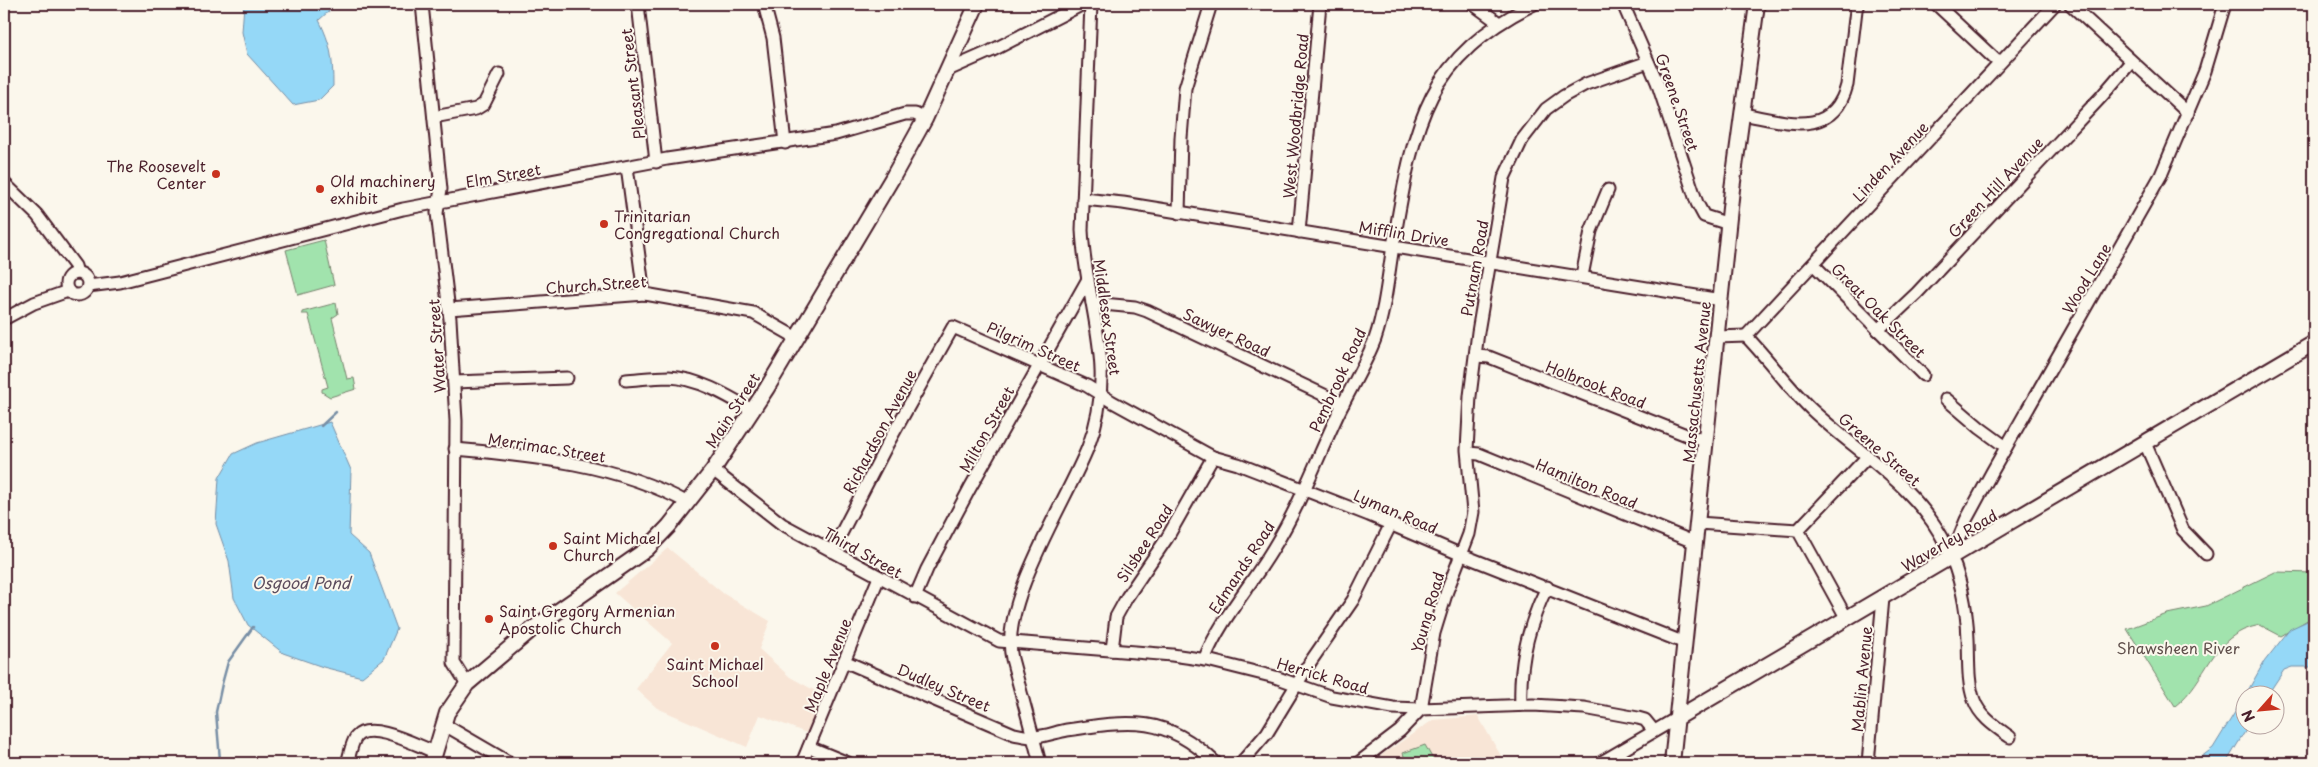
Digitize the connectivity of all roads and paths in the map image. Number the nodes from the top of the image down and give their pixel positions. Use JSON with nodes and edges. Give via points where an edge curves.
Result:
{"nodes":[{"id":1,"x":422,"y":4,"type":"edge"},
{"id":2,"x":638,"y":4,"type":"edge"},
{"id":3,"x":764,"y":4,"type":"edge"},
{"id":4,"x":977,"y":4,"type":"edge"},
{"id":5,"x":1083,"y":4,"type":"edge"},
{"id":6,"x":1091,"y":4,"type":"edge"},
{"id":7,"x":1211,"y":4,"type":"edge"},
{"id":8,"x":1320,"y":4,"type":"edge"},
{"id":9,"x":1473,"y":4,"type":"edge"},
{"id":10,"x":1534,"y":4,"type":"edge"},
{"id":11,"x":1623,"y":4,"type":"edge"},
{"id":12,"x":1756,"y":4,"type":"edge"},
{"id":13,"x":1858,"y":4,"type":"edge"},
{"id":14,"x":1936,"y":4,"type":"edge"},
{"id":15,"x":2055,"y":4,"type":"edge"},
{"id":16,"x":2070,"y":4,"type":"edge"},
{"id":17,"x":2225,"y":4,"type":"edge"},
{"id":18,"x":1499,"y":23,"type":"junction"},
{"id":19,"x":1648,"y":62,"type":"junction"},
{"id":20,"x":2131,"y":62,"type":"junction"},
{"id":21,"x":1999,"y":64,"type":"junction"},
{"id":22,"x":948,"y":70,"type":"junction"},
{"id":23,"x":499,"y":74,"type":"dead end"},
{"id":24,"x":1742,"y":114,"type":"junction"},
{"id":25,"x":2188,"y":114,"type":"junction"},
{"id":26,"x":434,"y":117,"type":"junction"},
{"id":27,"x":925,"y":119,"type":"junction"},
{"id":28,"x":785,"y":143,"type":"junction"},
{"id":29,"x":656,"y":162,"type":"junction"},
{"id":30,"x":627,"y":167,"type":"junction"},
{"id":31,"x":4,"y":183,"type":"edge"},
{"id":32,"x":1608,"y":190,"type":"dead end"},
{"id":33,"x":1083,"y":199,"type":"junction"},
{"id":34,"x":440,"y":202,"type":"junction"},
{"id":35,"x":1179,"y":213,"type":"junction"},
{"id":36,"x":1729,"y":224,"type":"junction"},
{"id":37,"x":1299,"y":232,"type":"junction"},
{"id":38,"x":1393,"y":246,"type":"junction"},
{"id":39,"x":1491,"y":262,"type":"junction"},
{"id":40,"x":1814,"y":265,"type":"junction"},
{"id":41,"x":78,"y":273,"type":"junction"},
{"id":42,"x":1582,"y":276,"type":"junction"},
{"id":43,"x":1088,"y":279,"type":"junction"},
{"id":44,"x":88,"y":286,"type":"junction"},
{"id":45,"x":68,"y":291,"type":"junction"},
{"id":46,"x":644,"y":294,"type":"junction"},
{"id":47,"x":1721,"y":300,"type":"junction"},
{"id":48,"x":1092,"y":303,"type":"junction"},
{"id":49,"x":449,"y":309,"type":"junction"},
{"id":50,"x":4,"y":319,"type":"edge"},
{"id":51,"x":953,"y":327,"type":"joint"},
{"id":52,"x":1878,"y":330,"type":"junction"},
{"id":53,"x":1746,"y":336,"type":"junction"},
{"id":54,"x":797,"y":338,"type":"junction"},
{"id":55,"x":1717,"y":338,"type":"junction"},
{"id":56,"x":2314,"y":343,"type":"edge"},
{"id":57,"x":1476,"y":356,"type":"junction"},
{"id":58,"x":1038,"y":364,"type":"junction"},
{"id":59,"x":1923,"y":375,"type":"dead end"},
{"id":60,"x":568,"y":378,"type":"dead end"},
{"id":61,"x":626,"y":380,"type":"dead end"},
{"id":62,"x":454,"y":382,"type":"junction"},
{"id":63,"x":1101,"y":395,"type":"junction"},
{"id":64,"x":1946,"y":399,"type":"dead end"},
{"id":65,"x":1343,"y":404,"type":"junction"},
{"id":66,"x":752,"y":410,"type":"junction"},
{"id":67,"x":1706,"y":440,"type":"junction"},
{"id":68,"x":2145,"y":443,"type":"junction"},
{"id":69,"x":2006,"y":447,"type":"junction"},
{"id":70,"x":455,"y":449,"type":"junction"},
{"id":71,"x":1468,"y":453,"type":"junction"},
{"id":72,"x":1868,"y":456,"type":"junction"},
{"id":73,"x":1213,"y":457,"type":"junction"},
{"id":74,"x":713,"y":470,"type":"junction"},
{"id":75,"x":1304,"y":490,"type":"junction"},
{"id":76,"x":688,"y":502,"type":"junction"},
{"id":77,"x":1698,"y":523,"type":"junction"},
{"id":78,"x":1391,"y":524,"type":"junction"},
{"id":79,"x":1798,"y":530,"type":"junction"},
{"id":80,"x":1696,"y":543,"type":"junction"},
{"id":81,"x":832,"y":551,"type":"junction"},
{"id":82,"x":2206,"y":554,"type":"dead end"},
{"id":83,"x":1462,"y":555,"type":"junction"},
{"id":84,"x":1951,"y":557,"type":"junction"},
{"id":85,"x":879,"y":577,"type":"junction"},
{"id":86,"x":1546,"y":587,"type":"junction"},
{"id":87,"x":915,"y":596,"type":"junction"},
{"id":88,"x":1883,"y":598,"type":"junction"},
{"id":89,"x":1847,"y":619,"type":"junction"},
{"id":90,"x":1009,"y":642,"type":"junction"},
{"id":91,"x":1685,"y":643,"type":"junction"},
{"id":92,"x":1112,"y":650,"type":"junction"},
{"id":93,"x":1204,"y":660,"type":"junction"},
{"id":94,"x":844,"y":661,"type":"junction"},
{"id":95,"x":467,"y":684,"type":"junction"},
{"id":96,"x":1297,"y":686,"type":"junction"},
{"id":97,"x":1521,"y":704,"type":"junction"},
{"id":98,"x":1421,"y":709,"type":"junction"},
{"id":99,"x":1677,"y":718,"type":"junction"},
{"id":100,"x":443,"y":724,"type":"junction"},
{"id":101,"x":1654,"y":731,"type":"junction"},
{"id":102,"x":1033,"y":737,"type":"junction"},
{"id":103,"x":2010,"y":737,"type":"dead end"},
{"id":104,"x":809,"y":747,"type":"junction"},
{"id":105,"x":434,"y":757,"type":"edge"},
{"id":106,"x":347,"y":763,"type":"edge"},
{"id":107,"x":510,"y":763,"type":"edge"},
{"id":108,"x":802,"y":763,"type":"edge"},
{"id":109,"x":848,"y":763,"type":"edge"},
{"id":110,"x":1040,"y":763,"type":"edge"},
{"id":111,"x":1216,"y":763,"type":"edge"},
{"id":112,"x":1241,"y":763,"type":"edge"},
{"id":113,"x":1358,"y":763,"type":"edge"},
{"id":114,"x":1600,"y":763,"type":"edge"},
{"id":115,"x":1672,"y":763,"type":"edge"},
{"id":116,"x":1868,"y":763,"type":"edge"}],
"edges":[{"from":1,"to":26,"type":"street","name":"Water Street"},
{"from":2,"to":29,"type":"street","name":"Pleasant Street"},
{"from":3,"to":28,"type":"street","via":[[773,38]]},
{"from":4,"to":22,"type":"main road","name":"Main Street"},
{"from":5,"to":22,"type":"street"},
{"from":6,"to":33,"type":"street","name":"Middlesex Street"},
{"from":7,"to":35,"type":"street","via":[[1185,88]]},
{"from":8,"to":37,"type":"street","name":"West Woodbridge Road"},
{"from":9,"to":18,"type":"street"},
{"from":10,"to":18,"type":"street","name":"Pembrook Road"},
{"from":11,"to":19,"type":"street","name":"Greene Street"},
{"from":12,"to":24,"type":"main road","name":"Massachusetts Avenue"},
{"from":13,"to":24,"type":"street","via":[[1845,94],[1832,115],[1821,121],[1798,122]]},
{"from":14,"to":21,"type":"street"},
{"from":15,"to":21,"type":"street","name":"Linden Avenue"},
{"from":16,"to":20,"type":"street"},
{"from":17,"to":25,"type":"street","name":"Wood Lane"},
{"from":18,"to":38,"type":"street","name":"Pembrook Road","via":[[1451,67],[1432,96],[1410,163]]},
{"from":19,"to":36,"type":"street","name":"Greene Street","via":[[1697,203],[1704,216]]},
{"from":19,"to":39,"type":"street","name":"Putnam Road","via":[[1586,84],[1564,96],[1546,109],[1530,128],[1504,178]]},
{"from":20,"to":25,"type":"street"},
{"from":20,"to":52,"type":"street","name":"Green Hill Avenue","via":[[1917,293]]},
{"from":21,"to":40,"type":"street","name":"Linden Avenue"},
{"from":22,"to":27,"type":"main road","name":"Main Street"},
{"from":23,"to":26,"type":"street","via":[[484,104],[476,109]]},
{"from":24,"to":36,"type":"main road","name":"Massachusetts Avenue"},
{"from":25,"to":69,"type":"street","name":"Wood Lane","via":[[2161,175],[2119,253]]},
{"from":26,"to":34,"type":"street","name":"Water Street"},
{"from":27,"to":28,"type":"street","name":"Elm Street","via":[[915,114],[904,114],[853,131]]},
{"from":27,"to":54,"type":"main road","name":"Main Street","via":[[890,184]]},
{"from":28,"to":29,"type":"street","name":"Elm Street"},
{"from":29,"to":30,"type":"street","name":"Elm Street"},
{"from":30,"to":34,"type":"street","name":"Elm Street"},
{"from":30,"to":46,"type":"street"},
{"from":31,"to":41,"type":"street","via":[[37,215]]},
{"from":32,"to":42,"type":"street","via":[[1591,231]]},
{"from":33,"to":35,"type":"street","name":"Mifflin Drive"},
{"from":33,"to":43,"type":"street","name":"Middlesex Street","via":[[1083,250]]},
{"from":34,"to":44,"type":"street","name":"Elm Street","via":[[120,282]]},
{"from":34,"to":49,"type":"street","name":"Water Street","via":[[437,212]]},
{"from":35,"to":37,"type":"street","name":"Mifflin Drive"},
{"from":36,"to":47,"type":"main road","name":"Massachusetts Avenue"},
{"from":37,"to":38,"type":"street","name":"Mifflin Drive"},
{"from":38,"to":39,"type":"street","name":"Mifflin Drive"},
{"from":38,"to":65,"type":"street","name":"Pembrook Road","via":[[1384,305],[1374,339]]},
{"from":39,"to":42,"type":"street","name":"Mifflin Drive"},
{"from":39,"to":57,"type":"street","name":"Putnam Road"},
{"from":40,"to":52,"type":"street","name":"Great Oak Street"},
{"from":40,"to":53,"type":"street","name":"Linden Avenue"},
{"from":41,"to":44,"type":"street","via":[[87,279]]},
{"from":41,"to":45,"type":"street","via":[[68,278]]},
{"from":42,"to":47,"type":"street","name":"Mifflin Drive"},
{"from":43,"to":48,"type":"street","name":"Middlesex Street"},
{"from":43,"to":58,"type":"street","name":"Milton Street"},
{"from":44,"to":45,"type":"street","via":[[81,295]]},
{"from":45,"to":50,"type":"street","via":[[27,306]]},
{"from":46,"to":49,"type":"street","name":"Church Street"},
{"from":46,"to":54,"type":"street","name":"Church Street","via":[[753,312]]},
{"from":47,"to":55,"type":"main road","name":"Massachusetts Avenue"},
{"from":48,"to":63,"type":"street","name":"Middlesex Street","via":[[1102,360]]},
{"from":48,"to":65,"type":"street","name":"Sawyer Road","via":[[1147,311]]},
{"from":49,"to":62,"type":"street","name":"Water Street"},
{"from":51,"to":58,"type":"street","name":"Pilgrim Street"},
{"from":51,"to":81,"type":"street","name":"Richardson Avenue"},
{"from":52,"to":59,"type":"street","name":"Great Oak Street"},
{"from":53,"to":55,"type":"street"},
{"from":53,"to":72,"type":"street","name":"Greene Street","via":[[1812,410]]},
{"from":54,"to":66,"type":"main road","name":"Main Street"},
{"from":55,"to":67,"type":"main road","name":"Massachusetts Avenue"},
{"from":56,"to":68,"type":"main road","name":"Waverley Road"},
{"from":57,"to":67,"type":"street","name":"Holbrook Road","via":[[1489,357]]},
{"from":57,"to":71,"type":"street","name":"Putnam Road","via":[[1470,396]]},
{"from":58,"to":63,"type":"street","name":"Pilgrim Street"},
{"from":58,"to":87,"type":"street","name":"Milton Street"},
{"from":60,"to":62,"type":"street"},
{"from":61,"to":66,"type":"street","via":[[682,379],[715,390]]},
{"from":62,"to":70,"type":"street","name":"Water Street"},
{"from":63,"to":73,"type":"street","name":"Lyman Road"},
{"from":63,"to":90,"type":"street","name":"Middlesex Street","via":[[1088,447],[1025,584]]},
{"from":64,"to":69,"type":"street"},
{"from":65,"to":75,"type":"street","name":"Pembrook Road"},
{"from":66,"to":74,"type":"main road","name":"Main Street"},
{"from":67,"to":77,"type":"main road","name":"Massachusetts Avenue"},
{"from":68,"to":82,"type":"street","via":[[2183,530]]},
{"from":68,"to":84,"type":"main road","name":"Waverley Road"},
{"from":69,"to":84,"type":"street","name":"Wood Lane","via":[[1966,520]]},
{"from":70,"to":76,"type":"street","name":"Merrimac Street","via":[[593,468]]},
{"from":70,"to":95,"type":"street","name":"Water Street","via":[[454,663]]},
{"from":71,"to":80,"type":"street","name":"Hamilton Road","via":[[1479,454]]},
{"from":71,"to":83,"type":"street","name":"Putnam Road","via":[[1473,512]]},
{"from":72,"to":79,"type":"street"},
{"from":72,"to":84,"type":"street","name":"Greene Street","via":[[1919,506],[1941,536]]},
{"from":73,"to":75,"type":"street","name":"Lyman Road"},
{"from":73,"to":92,"type":"street","name":"Silsbee Road","via":[[1167,538],[1116,617]]},
{"from":74,"to":76,"type":"main road","name":"Main Street"},
{"from":74,"to":81,"type":"street","name":"Third Street","via":[[780,522]]},
{"from":75,"to":78,"type":"street","name":"Lyman Road"},
{"from":75,"to":93,"type":"street","name":"Edmands Road","via":[[1274,547],[1226,615]]},
{"from":76,"to":95,"type":"main road","name":"Main Street","via":[[647,549],[531,630]]},
{"from":77,"to":79,"type":"street"},
{"from":77,"to":80,"type":"main road","name":"Massachusetts Avenue"},
{"from":78,"to":83,"type":"street","name":"Lyman Road"},
{"from":78,"to":96,"type":"street","via":[[1358,592]]},
{"from":79,"to":89,"type":"street"},
{"from":80,"to":91,"type":"main road","name":"Massachusetts Avenue"},
{"from":81,"to":85,"type":"street","name":"Third Street"},
{"from":83,"to":86,"type":"street","name":"Lyman Road"},
{"from":83,"to":98,"type":"street","name":"Young Road","via":[[1434,632]]},
{"from":84,"to":88,"type":"main road","name":"Waverley Road"},
{"from":84,"to":103,"type":"street","name":"Greene Street","via":[[1966,615],[1974,699],[1989,723]]},
{"from":85,"to":87,"type":"street","name":"Third Street"},
{"from":85,"to":94,"type":"street","name":"Maple Avenue"},
{"from":86,"to":91,"type":"street","name":"Lyman Road"},
{"from":86,"to":97,"type":"street","via":[[1529,629],[1524,652]]},
{"from":87,"to":90,"type":"street","name":"Third Street","via":[[999,641]]},
{"from":88,"to":89,"type":"main road","name":"Waverley Road"},
{"from":88,"to":116,"type":"street","name":"Mablin Avenue"},
{"from":89,"to":99,"type":"main road","name":"Waverley Road"},
{"from":90,"to":92,"type":"street","name":"Herrick Road"},
{"from":90,"to":102,"type":"street","name":"Middlesex Street"},
{"from":91,"to":99,"type":"main road","name":"Massachusetts Avenue"},
{"from":92,"to":93,"type":"street","name":"Herrick Road"},
{"from":93,"to":96,"type":"street","name":"Herrick Road","via":[[1268,675]]},
{"from":94,"to":102,"type":"street","name":"Dudley Street","via":[[1014,734]]},
{"from":94,"to":104,"type":"street","name":"Maple Avenue"},
{"from":95,"to":100,"type":"main road","name":"Main Street","via":[[452,703]]},
{"from":96,"to":98,"type":"street","name":"Herrick Road","via":[[1359,703]]},
{"from":96,"to":112,"type":"street","via":[[1267,733]]},
{"from":97,"to":98,"type":"street","name":"Herrick Road"},
{"from":97,"to":101,"type":"street","name":"Herrick Road","via":[[1584,708],[1638,718],[1645,720]]},
{"from":98,"to":113,"type":"street","via":[[1400,731]]},
{"from":99,"to":101,"type":"street","name":"Waverley Road"},
{"from":99,"to":115,"type":"main road","name":"Massachusetts Avenue"},
{"from":100,"to":105,"type":"main road","name":"Main Street"},
{"from":100,"to":107,"type":"street"},
{"from":101,"to":114,"type":"street","name":"Waverley Road"},
{"from":102,"to":110,"type":"street","name":"Middlesex Street"},
{"from":102,"to":111,"type":"street","via":[[1113,722],[1149,724],[1180,735]]},
{"from":104,"to":108,"type":"street","name":"Maple Avenue"},
{"from":104,"to":109,"type":"street"},
{"from":105,"to":106,"type":"street","via":[[387,734],[367,731],[357,736]]}]}
